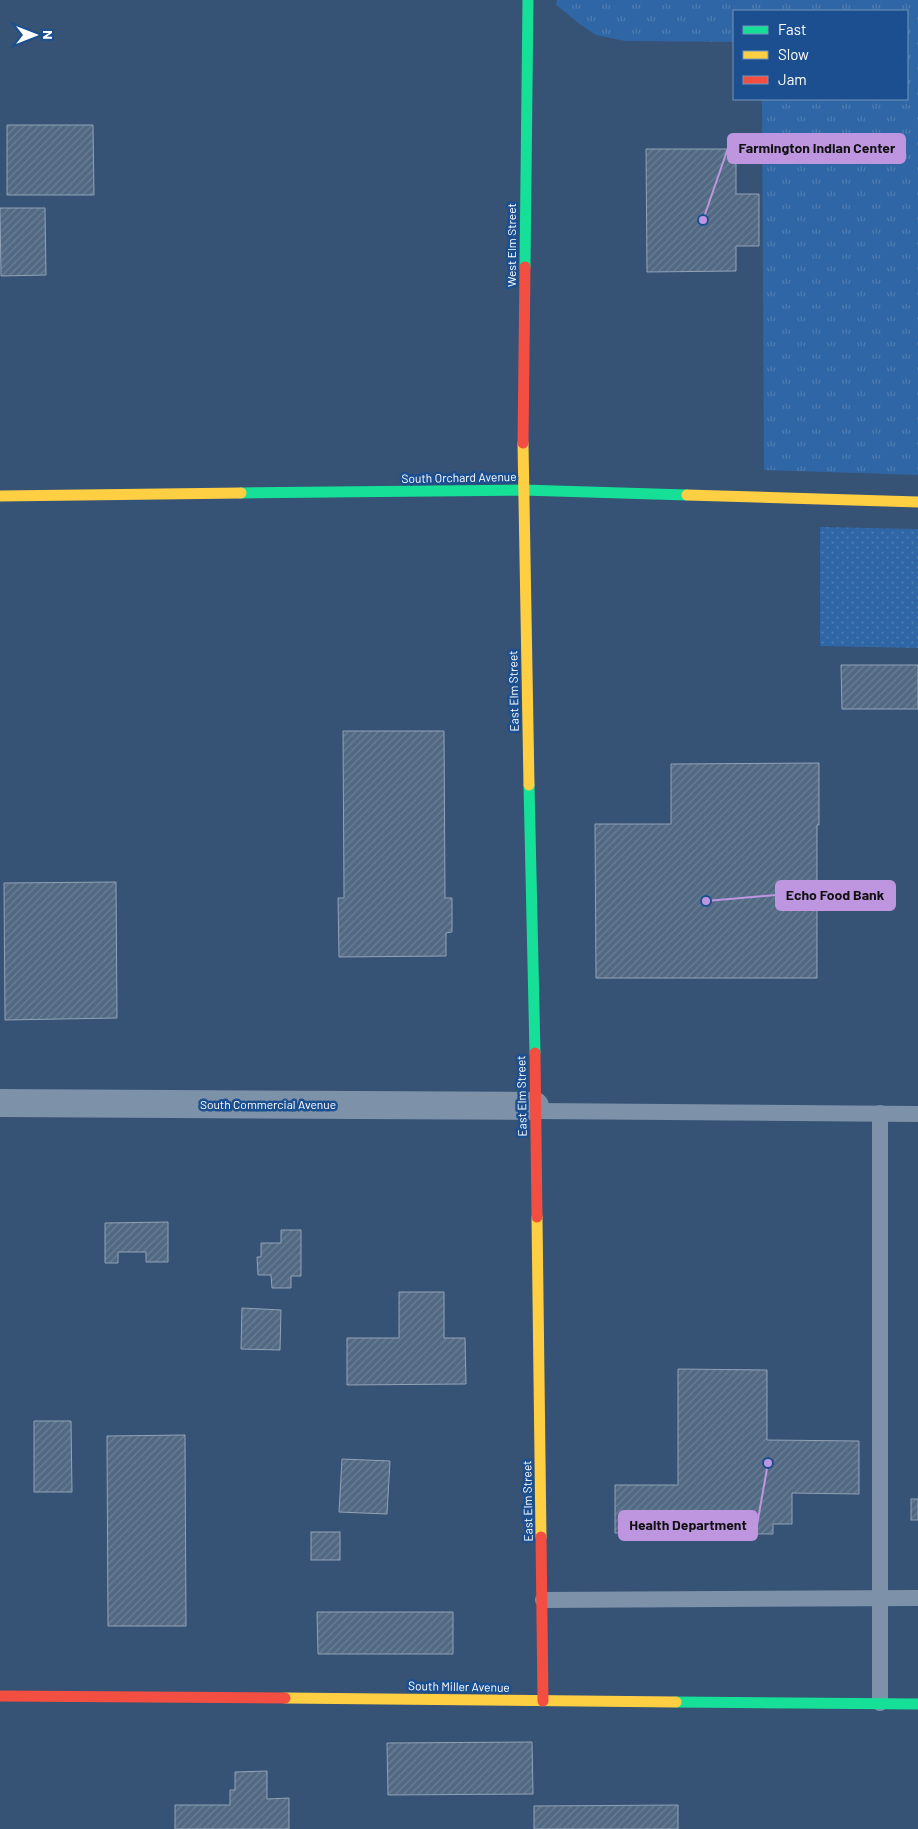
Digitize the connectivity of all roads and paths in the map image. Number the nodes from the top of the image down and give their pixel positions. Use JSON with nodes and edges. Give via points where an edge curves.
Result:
{"nodes":[{"id":1,"x":528,"y":0,"type":"edge"},
{"id":2,"x":523,"y":490,"type":"junction"},
{"id":3,"x":0,"y":496,"type":"edge"},
{"id":4,"x":918,"y":502,"type":"edge"},
{"id":5,"x":0,"y":1103,"type":"edge"},
{"id":6,"x":535,"y":1108,"type":"junction"},
{"id":7,"x":880,"y":1113,"type":"junction"},
{"id":8,"x":918,"y":1114,"type":"edge"},
{"id":9,"x":880,"y":1598,"type":"junction"},
{"id":10,"x":918,"y":1598,"type":"edge"},
{"id":11,"x":543,"y":1600,"type":"junction"},
{"id":12,"x":0,"y":1696,"type":"edge"},
{"id":13,"x":543,"y":1701,"type":"junction"},
{"id":14,"x":880,"y":1703,"type":"junction"},
{"id":15,"x":918,"y":1704,"type":"edge"}],
"edges":[{"from":1,"to":2,"type":"street","name":"West Elm Street"},
{"from":2,"to":3,"type":"street","name":"South Orchard Avenue"},
{"from":2,"to":4,"type":"street","name":"South Orchard Avenue"},
{"from":2,"to":6,"type":"street","name":"East Elm Street"},
{"from":5,"to":6,"type":"street","name":"South Commercial Avenue"},
{"from":6,"to":7,"type":"lane"},
{"from":6,"to":11,"type":"street","name":"East Elm Street"},
{"from":7,"to":8,"type":"lane"},
{"from":7,"to":9,"type":"lane"},
{"from":9,"to":10,"type":"lane"},
{"from":9,"to":11,"type":"lane"},
{"from":9,"to":14,"type":"lane"},
{"from":11,"to":13,"type":"street","name":"East Elm Street"},
{"from":12,"to":13,"type":"street","name":"South Miller Avenue"},
{"from":13,"to":14,"type":"street","name":"South Miller Avenue"},
{"from":14,"to":15,"type":"street","name":"South Miller Avenue"}]}
